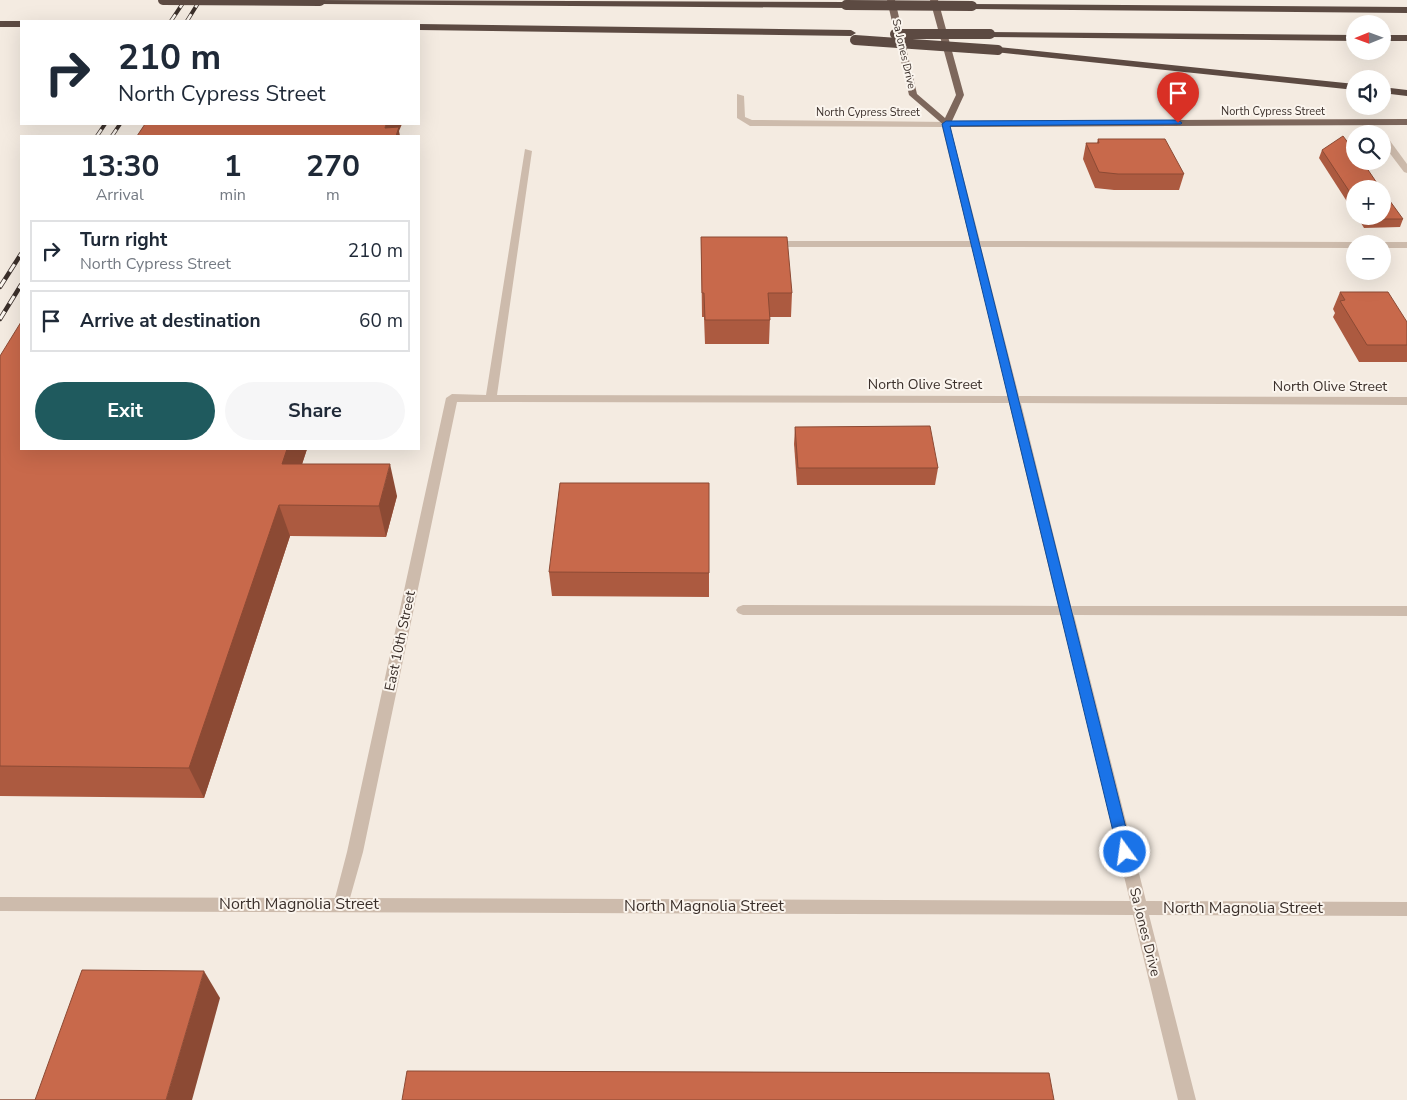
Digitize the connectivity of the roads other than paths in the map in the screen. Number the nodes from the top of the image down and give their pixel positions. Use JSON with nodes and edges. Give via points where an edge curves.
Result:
{"nodes":[{"id":1,"x":163,"y":0,"type":"edge"},
{"id":2,"x":320,"y":0,"type":"edge"},
{"id":3,"x":891,"y":0,"type":"edge"},
{"id":4,"x":934,"y":0,"type":"edge"},
{"id":5,"x":1024,"y":0,"type":"edge"},
{"id":6,"x":972,"y":6,"type":"junction"},
{"id":7,"x":1407,"y":10,"type":"edge"},
{"id":8,"x":0,"y":24,"type":"edge"},
{"id":9,"x":20,"y":24,"type":"edge"},
{"id":10,"x":420,"y":27,"type":"edge"},
{"id":11,"x":853,"y":37,"type":"junction"},
{"id":12,"x":1346,"y":38,"type":"edge"},
{"id":13,"x":1391,"y":38,"type":"edge"},
{"id":14,"x":1407,"y":38,"type":"edge"},
{"id":15,"x":1346,"y":86,"type":"edge"},
{"id":16,"x":1391,"y":91,"type":"edge"},
{"id":17,"x":1407,"y":93,"type":"edge"},
{"id":18,"x":740,"y":96,"type":"dead end"},
{"id":19,"x":1372,"y":122,"type":"junction"},
{"id":20,"x":1407,"y":122,"type":"edge"},
{"id":21,"x":946,"y":124,"type":"junction"},
{"id":22,"x":1374,"y":125,"type":"edge"},
{"id":23,"x":1391,"y":148,"type":"edge"},
{"id":24,"x":528,"y":151,"type":"dead end"},
{"id":25,"x":1407,"y":170,"type":"edge"},
{"id":26,"x":762,"y":244,"type":"edge"},
{"id":27,"x":975,"y":244,"type":"junction"},
{"id":28,"x":1346,"y":244,"type":"edge"},
{"id":29,"x":1391,"y":245,"type":"edge"},
{"id":30,"x":1407,"y":245,"type":"edge"},
{"id":31,"x":473,"y":398,"type":"joint"},
{"id":32,"x":491,"y":398,"type":"junction"},
{"id":33,"x":1014,"y":399,"type":"junction"},
{"id":34,"x":1407,"y":401,"type":"edge"},
{"id":35,"x":743,"y":610,"type":"dead end"},
{"id":36,"x":1066,"y":611,"type":"junction"},
{"id":37,"x":1407,"y":611,"type":"edge"},
{"id":38,"x":0,"y":904,"type":"edge"},
{"id":39,"x":341,"y":904,"type":"junction"},
{"id":40,"x":1139,"y":908,"type":"junction"},
{"id":41,"x":1407,"y":909,"type":"edge"},
{"id":42,"x":1187,"y":1100,"type":"edge"}],
"edges":[{"from":1,"to":2,"type":"highway","bridge":true},
{"from":2,"to":6,"type":"highway","bridge":true},
{"from":3,"to":21,"type":"main road","name":"Sa Jones Drive","via":[[914,95]]},
{"from":4,"to":21,"type":"main road","via":[[960,96]]},
{"from":5,"to":6,"type":"highway"},
{"from":6,"to":7,"type":"highway"},
{"from":8,"to":9,"type":"highway"},
{"from":10,"to":11,"type":"highway","via":[[770,32]]},
{"from":11,"to":12,"type":"highway","bridge":true,"via":[[990,34]]},
{"from":11,"to":15,"type":"highway","bridge":true},
{"from":13,"to":14,"type":"highway"},
{"from":16,"to":17,"type":"highway"},
{"from":18,"to":21,"type":"street","name":"North Cypress Street","via":[[742,118],[750,123]]},
{"from":19,"to":20,"type":"main road","name":"North Cypress Street"},
{"from":19,"to":21,"type":"main road","name":"North Cypress Street"},
{"from":19,"to":22,"type":"street"},
{"from":21,"to":27,"type":"street","name":"Sa Jones Drive"},
{"from":23,"to":25,"type":"street"},
{"from":24,"to":32,"type":"street"},
{"from":26,"to":27,"type":"street"},
{"from":27,"to":28,"type":"street"},
{"from":27,"to":33,"type":"street","name":"Sa Jones Drive"},
{"from":29,"to":30,"type":"street"},
{"from":31,"to":32,"type":"street","name":"North Olive Street"},
{"from":31,"to":39,"type":"street","name":"East 10th Street","via":[[452,398],[355,852]]},
{"from":32,"to":33,"type":"street","name":"North Olive Street"},
{"from":33,"to":34,"type":"street","name":"North Olive Street"},
{"from":33,"to":36,"type":"street","name":"Sa Jones Drive"},
{"from":35,"to":36,"type":"street"},
{"from":36,"to":37,"type":"street"},
{"from":36,"to":40,"type":"street","name":"Sa Jones Drive"},
{"from":38,"to":39,"type":"street","name":"North Magnolia Street"},
{"from":39,"to":40,"type":"street","name":"North Magnolia Street"},
{"from":40,"to":41,"type":"street","name":"North Magnolia Street"},
{"from":40,"to":42,"type":"street","name":"Sa Jones Drive"}]}
